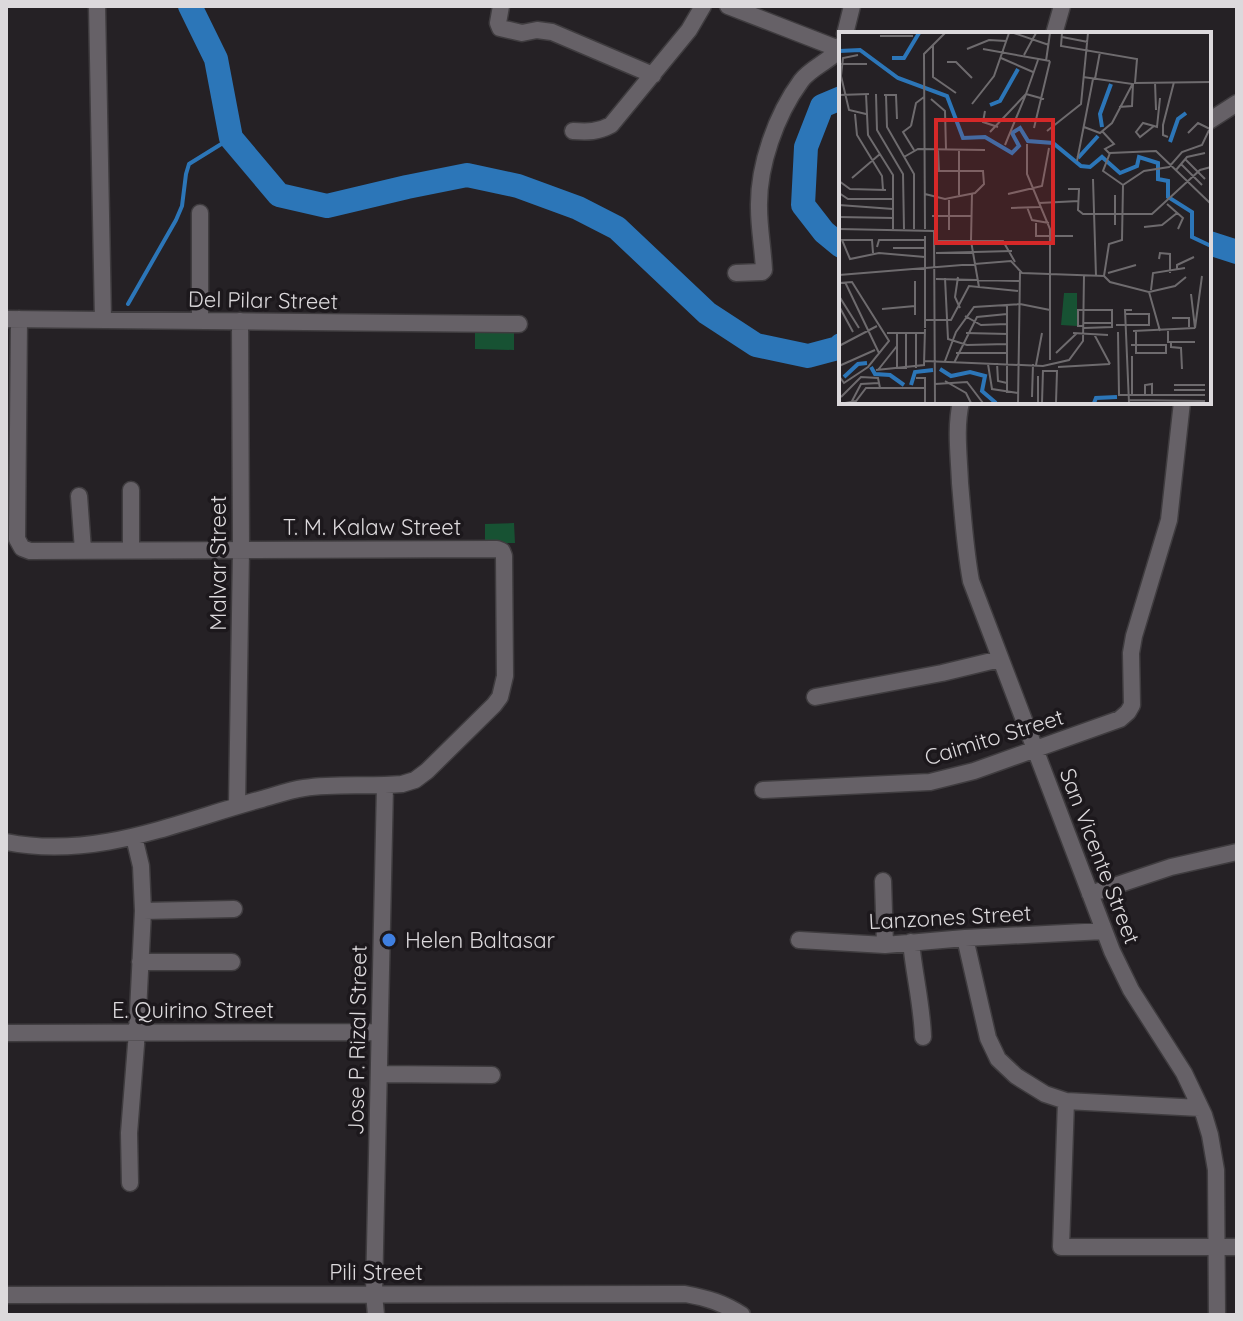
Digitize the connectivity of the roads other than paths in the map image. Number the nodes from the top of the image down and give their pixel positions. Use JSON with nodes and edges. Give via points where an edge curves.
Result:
{"nodes":[{"id":1,"x":97,"y":6,"type":"edge"},
{"id":2,"x":501,"y":6,"type":"edge"},
{"id":3,"x":728,"y":6,"type":"edge"},
{"id":4,"x":852,"y":6,"type":"edge"},
{"id":5,"x":1062,"y":6,"type":"edge"},
{"id":6,"x":700,"y":7,"type":"edge"},
{"id":7,"x":845,"y":32,"type":"edge"},
{"id":8,"x":1055,"y":32,"type":"edge"},
{"id":9,"x":839,"y":41,"type":"edge"},
{"id":10,"x":839,"y":48,"type":"edge"},
{"id":11,"x":653,"y":75,"type":"junction"},
{"id":12,"x":1237,"y":103,"type":"edge"},
{"id":13,"x":1211,"y":120,"type":"edge"},
{"id":14,"x":573,"y":131,"type":"dead end"},
{"id":15,"x":200,"y":213,"type":"dead end"},
{"id":16,"x":736,"y":273,"type":"dead end"},
{"id":17,"x":12,"y":319,"type":"edge"},
{"id":18,"x":103,"y":320,"type":"junction"},
{"id":19,"x":200,"y":321,"type":"junction"},
{"id":20,"x":240,"y":321,"type":"junction"},
{"id":21,"x":519,"y":324,"type":"dead end"},
{"id":22,"x":961,"y":404,"type":"edge"},
{"id":23,"x":1182,"y":404,"type":"edge"},
{"id":24,"x":131,"y":490,"type":"dead end"},
{"id":25,"x":79,"y":496,"type":"dead end"},
{"id":26,"x":83,"y":550,"type":"junction"},
{"id":27,"x":131,"y":550,"type":"junction"},
{"id":28,"x":241,"y":550,"type":"junction"},
{"id":29,"x":1000,"y":659,"type":"junction"},
{"id":30,"x":815,"y":697,"type":"dead end"},
{"id":31,"x":1036,"y":750,"type":"junction"},
{"id":32,"x":385,"y":786,"type":"junction"},
{"id":33,"x":763,"y":790,"type":"dead end"},
{"id":34,"x":237,"y":806,"type":"junction"},
{"id":35,"x":134,"y":837,"type":"junction"},
{"id":36,"x":6,"y":842,"type":"edge"},
{"id":37,"x":1237,"y":852,"type":"edge"},
{"id":38,"x":883,"y":881,"type":"dead end"},
{"id":39,"x":1090,"y":894,"type":"junction"},
{"id":40,"x":234,"y":909,"type":"dead end"},
{"id":41,"x":143,"y":911,"type":"junction"},
{"id":42,"x":1104,"y":931,"type":"junction"},
{"id":43,"x":965,"y":938,"type":"junction"},
{"id":44,"x":799,"y":940,"type":"dead end"},
{"id":45,"x":911,"y":942,"type":"junction"},
{"id":46,"x":885,"y":945,"type":"junction"},
{"id":47,"x":140,"y":962,"type":"junction"},
{"id":48,"x":232,"y":962,"type":"dead end"},
{"id":49,"x":137,"y":1032,"type":"junction"},
{"id":50,"x":379,"y":1032,"type":"junction"},
{"id":51,"x":6,"y":1033,"type":"edge"},
{"id":52,"x":923,"y":1037,"type":"dead end"},
{"id":53,"x":379,"y":1074,"type":"junction"},
{"id":54,"x":492,"y":1075,"type":"dead end"},
{"id":55,"x":1066,"y":1101,"type":"junction"},
{"id":56,"x":1200,"y":1108,"type":"junction"},
{"id":57,"x":130,"y":1183,"type":"dead end"},
{"id":58,"x":1218,"y":1247,"type":"junction"},
{"id":59,"x":1237,"y":1247,"type":"edge"},
{"id":60,"x":374,"y":1294,"type":"junction"},
{"id":61,"x":6,"y":1295,"type":"edge"},
{"id":62,"x":376,"y":1315,"type":"edge"},
{"id":63,"x":742,"y":1315,"type":"edge"},
{"id":64,"x":1217,"y":1315,"type":"edge"}],
"edges":[{"from":1,"to":18,"type":"street"},
{"from":2,"to":11,"type":"street","via":[[500,28],[552,32]]},
{"from":3,"to":9,"type":"street"},
{"from":4,"to":7,"type":"street"},
{"from":5,"to":8,"type":"street"},
{"from":6,"to":11,"type":"street","via":[[689,30]]},
{"from":10,"to":16,"type":"street","via":[[802,79],[770,139],[758,206],[764,271]]},
{"from":11,"to":14,"type":"street","via":[[611,125]]},
{"from":12,"to":13,"type":"street"},
{"from":15,"to":19,"type":"street"},
{"from":17,"to":18,"type":"street","name":"Del Pilar Street"},
{"from":17,"to":26,"type":"street","name":"T. M. Kalaw Street","via":[[17,539],[30,551]]},
{"from":18,"to":19,"type":"street","name":"Del Pilar Street"},
{"from":19,"to":20,"type":"street","name":"Del Pilar Street"},
{"from":20,"to":21,"type":"street","name":"Del Pilar Street"},
{"from":20,"to":28,"type":"street","name":"Malvar Street"},
{"from":22,"to":29,"type":"street","name":"San Vicente Street","via":[[966,557]]},
{"from":23,"to":31,"type":"street","name":"Caimito Street","via":[[1169,520],[1131,653],[1132,705],[1120,719]]},
{"from":24,"to":27,"type":"street"},
{"from":25,"to":26,"type":"street"},
{"from":26,"to":27,"type":"street","name":"T. M. Kalaw Street"},
{"from":27,"to":28,"type":"street","name":"T. M. Kalaw Street"},
{"from":28,"to":32,"type":"street","name":"T. M. Kalaw Street","via":[[502,551],[505,676],[500,697],[427,771],[415,780]]},
{"from":28,"to":34,"type":"street","name":"Malvar Street"},
{"from":29,"to":30,"type":"street"},
{"from":29,"to":31,"type":"street","name":"San Vicente Street"},
{"from":31,"to":33,"type":"street","name":"Caimito Street","via":[[930,782]]},
{"from":31,"to":39,"type":"street","name":"San Vicente Street"},
{"from":32,"to":34,"type":"street","via":[[303,788]]},
{"from":32,"to":50,"type":"street","name":"Jose P. Rizal Street"},
{"from":34,"to":35,"type":"street"},
{"from":35,"to":36,"type":"street","via":[[72,847]]},
{"from":35,"to":41,"type":"street"},
{"from":37,"to":39,"type":"street"},
{"from":38,"to":46,"type":"street"},
{"from":39,"to":42,"type":"street","name":"San Vicente Street"},
{"from":40,"to":41,"type":"street"},
{"from":41,"to":47,"type":"street"},
{"from":42,"to":43,"type":"street","name":"Lanzones Street"},
{"from":42,"to":56,"type":"street","name":"San Vicente Street","via":[[1131,990]]},
{"from":43,"to":45,"type":"street","name":"Lanzones Street"},
{"from":43,"to":55,"type":"street","via":[[988,1038],[998,1059],[1045,1094]]},
{"from":44,"to":46,"type":"street","name":"Lanzones Street"},
{"from":45,"to":46,"type":"street","name":"Lanzones Street"},
{"from":45,"to":52,"type":"street"},
{"from":47,"to":48,"type":"street"},
{"from":47,"to":49,"type":"street"},
{"from":49,"to":50,"type":"street","name":"E. Quirino Street"},
{"from":49,"to":51,"type":"street","name":"E. Quirino Street"},
{"from":49,"to":57,"type":"street"},
{"from":50,"to":53,"type":"street","name":"Jose P. Rizal Street"},
{"from":53,"to":54,"type":"street"},
{"from":53,"to":60,"type":"street","name":"Jose P. Rizal Street"},
{"from":55,"to":56,"type":"street"},
{"from":55,"to":58,"type":"street","via":[[1061,1247]]},
{"from":56,"to":58,"type":"street","name":"San Vicente Street","via":[[1216,1170]]},
{"from":58,"to":59,"type":"street"},
{"from":58,"to":64,"type":"street","name":"San Vicente Street"},
{"from":60,"to":61,"type":"street","name":"Pili Street"},
{"from":60,"to":62,"type":"street","name":"Jose P. Rizal Street"},
{"from":60,"to":63,"type":"street","name":"Pili Street","via":[[685,1294]]}]}
